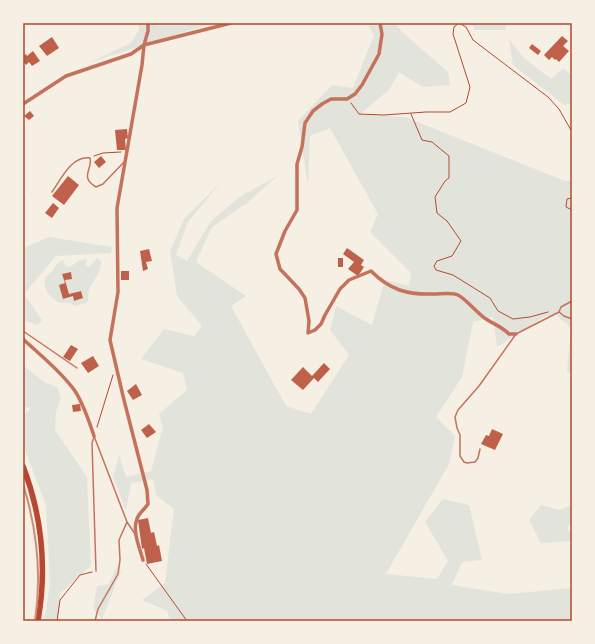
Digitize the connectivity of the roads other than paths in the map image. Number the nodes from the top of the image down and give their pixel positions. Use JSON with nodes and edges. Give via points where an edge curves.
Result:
{"nodes":[{"id":1,"x":148,"y":23,"type":"edge"},
{"id":2,"x":231,"y":23,"type":"edge"},
{"id":3,"x":380,"y":23,"type":"edge"},
{"id":4,"x":144,"y":45,"type":"junction"},
{"id":5,"x":23,"y":104,"type":"edge"},
{"id":6,"x":126,"y":161,"type":"junction"},
{"id":7,"x":52,"y":192,"type":"dead end"},
{"id":8,"x":572,"y":301,"type":"edge"},
{"id":9,"x":559,"y":312,"type":"junction"},
{"id":10,"x":572,"y":319,"type":"edge"},
{"id":11,"x":23,"y":331,"type":"edge"},
{"id":12,"x":516,"y":334,"type":"junction"},
{"id":13,"x":23,"y":338,"type":"edge"},
{"id":14,"x":77,"y":368,"type":"dead end"},
{"id":15,"x":94,"y":436,"type":"junction"},
{"id":16,"x":480,"y":449,"type":"dead end"},
{"id":17,"x":23,"y":466,"type":"edge"},
{"id":18,"x":127,"y":522,"type":"junction"},
{"id":19,"x":137,"y":536,"type":"junction"},
{"id":20,"x":143,"y":560,"type":"road end"},
{"id":21,"x":96,"y":570,"type":"road end"},
{"id":22,"x":38,"y":621,"type":"edge"},
{"id":23,"x":95,"y":621,"type":"edge"}],
"edges":[{"from":1,"to":4,"type":"street"},
{"from":2,"to":4,"type":"street"},
{"from":3,"to":12,"type":"street","via":[[382,34],[379,54],[362,85],[347,99],[331,99],[322,104],[305,123],[297,164],[297,210],[276,254],[280,269],[305,298],[309,321],[308,333],[321,324],[340,289],[350,280],[371,271],[387,285],[405,293],[459,295],[486,319],[502,327],[508,334]]},
{"from":4,"to":5,"type":"street","via":[[131,54],[66,76]]},
{"from":4,"to":6,"type":"street"},
{"from":6,"to":7,"type":"lane","via":[[103,184],[96,187],[88,178],[90,158],[80,159],[74,162]]},
{"from":6,"to":19,"type":"street","via":[[117,208],[118,292],[110,340],[147,490],[148,504],[137,518]]},
{"from":8,"to":9,"type":"lane","via":[[561,307]]},
{"from":9,"to":10,"type":"lane"},
{"from":9,"to":12,"type":"lane"},
{"from":11,"to":14,"type":"lane"},
{"from":12,"to":16,"type":"lane","via":[[455,416],[460,435],[460,456],[464,462],[475,462]]},
{"from":13,"to":15,"type":"street","via":[[75,392],[85,410]]},
{"from":15,"to":18,"type":"lane"},
{"from":15,"to":21,"type":"lane","via":[[92,443]]},
{"from":17,"to":22,"type":"main road","via":[[35,507],[42,551],[43,587]]},
{"from":18,"to":19,"type":"lane"},
{"from":18,"to":23,"type":"lane","via":[[119,540],[118,574],[98,609]]},
{"from":19,"to":20,"type":"street"}]}
